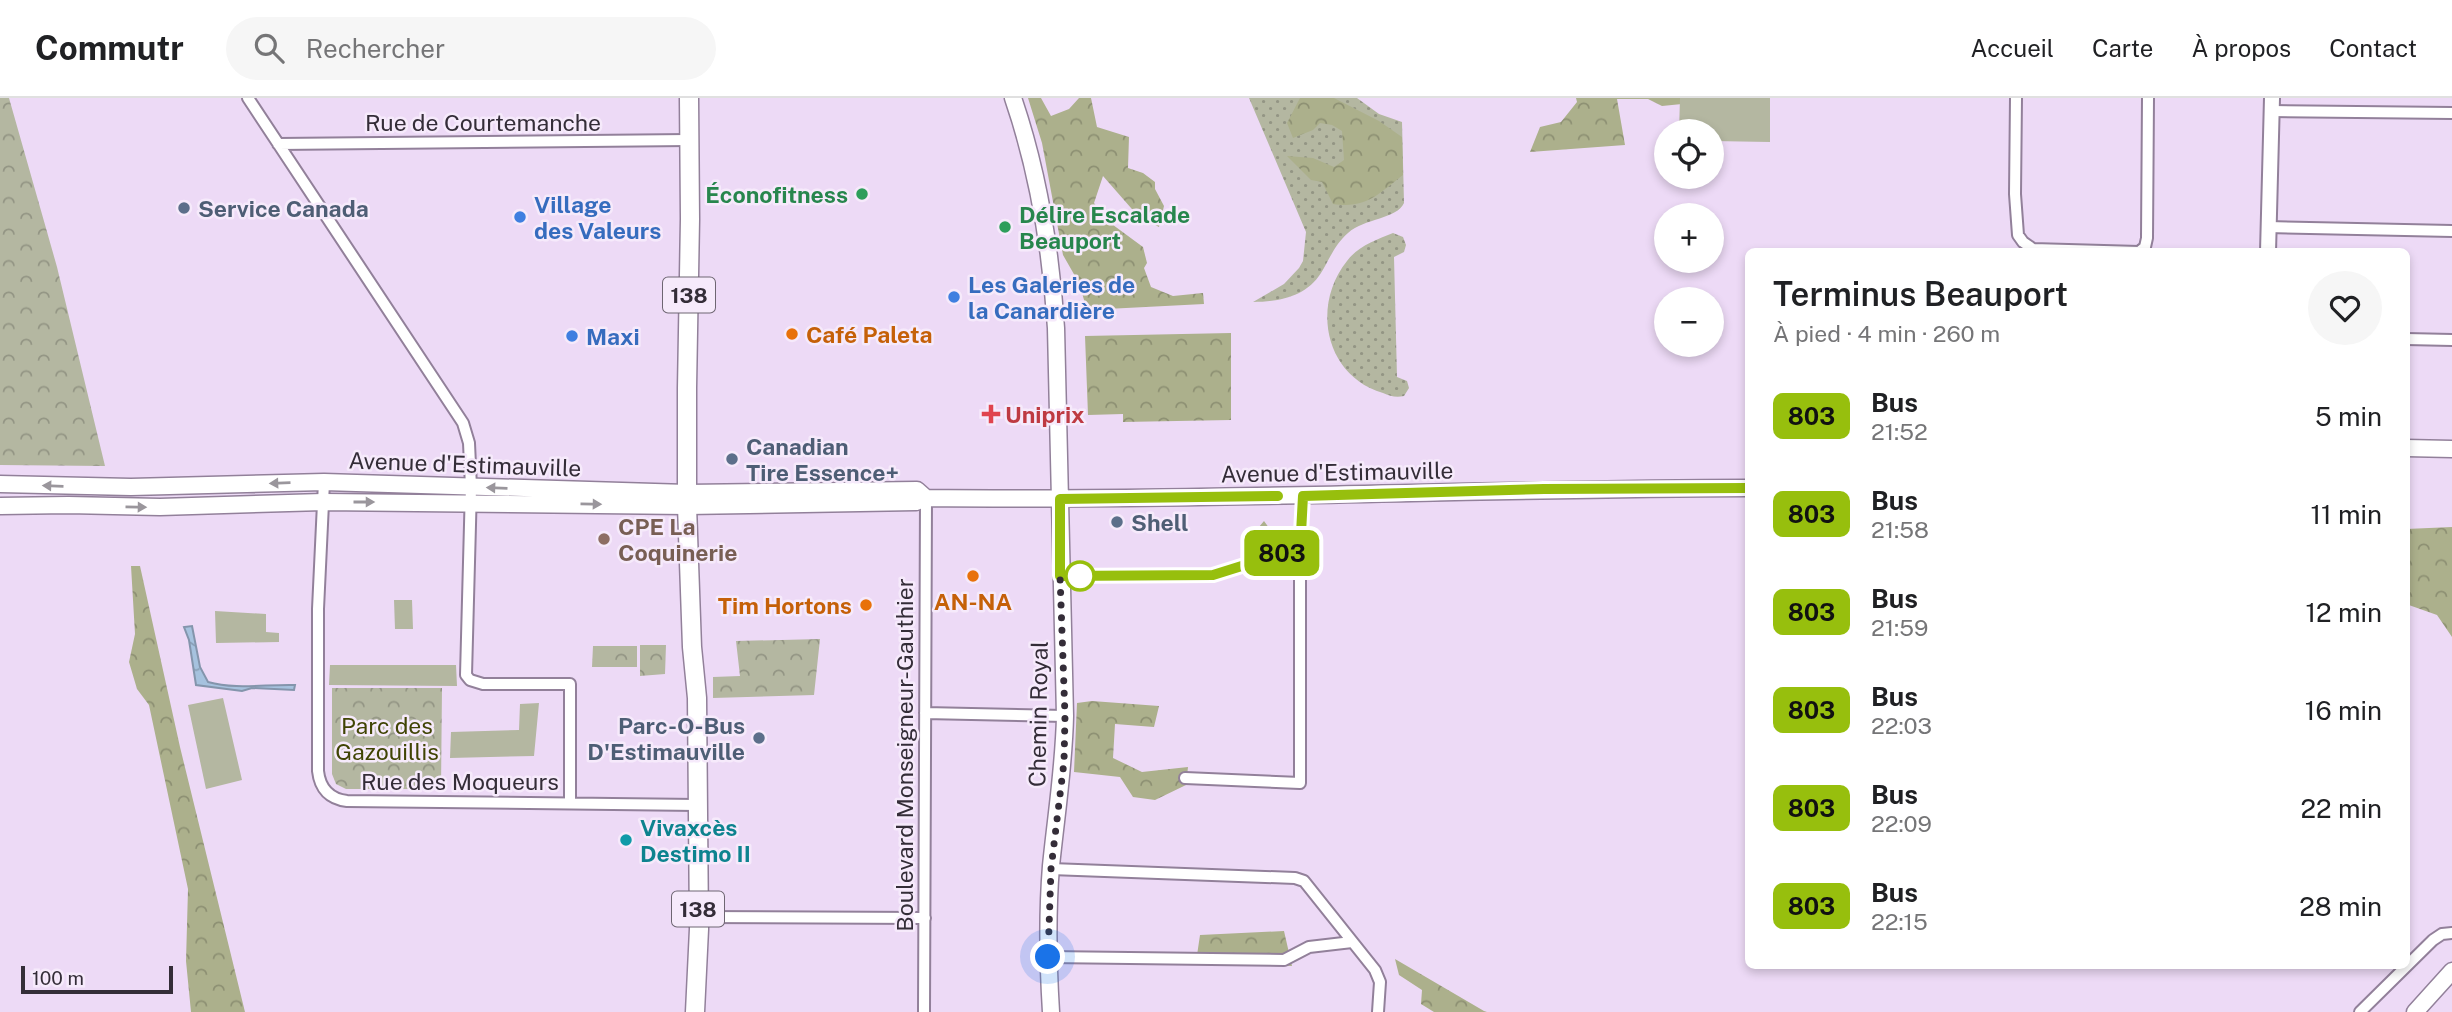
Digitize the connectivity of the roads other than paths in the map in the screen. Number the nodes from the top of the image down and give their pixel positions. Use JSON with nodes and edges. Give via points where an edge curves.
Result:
{"nodes":[{"id":1,"x":248,"y":98,"type":"edge"},
{"id":2,"x":689,"y":98,"type":"edge"},
{"id":3,"x":1013,"y":98,"type":"edge"},
{"id":4,"x":2016,"y":98,"type":"edge"},
{"id":5,"x":2148,"y":98,"type":"edge"},
{"id":6,"x":2272,"y":104,"type":"edge"},
{"id":7,"x":2452,"y":113,"type":"edge"},
{"id":8,"x":689,"y":140,"type":"junction"},
{"id":9,"x":278,"y":144,"type":"junction"},
{"id":10,"x":2268,"y":227,"type":"junction"},
{"id":11,"x":2452,"y":231,"type":"edge"},
{"id":12,"x":2031,"y":248,"type":"edge"},
{"id":13,"x":2144,"y":248,"type":"edge"},
{"id":14,"x":2268,"y":248,"type":"edge"},
{"id":15,"x":2410,"y":339,"type":"edge"},
{"id":16,"x":2452,"y":340,"type":"edge"},
{"id":17,"x":2410,"y":449,"type":"edge"},
{"id":18,"x":2452,"y":449,"type":"edge"},
{"id":19,"x":324,"y":482,"type":"junction"},
{"id":20,"x":0,"y":484,"type":"edge"},
{"id":21,"x":1745,"y":488,"type":"edge"},
{"id":22,"x":470,"y":495,"type":"junction"},
{"id":23,"x":1303,"y":496,"type":"junction"},
{"id":24,"x":926,"y":498,"type":"junction"},
{"id":25,"x":1060,"y":499,"type":"junction"},
{"id":26,"x":687,"y":500,"type":"junction"},
{"id":27,"x":323,"y":502,"type":"junction"},
{"id":28,"x":0,"y":506,"type":"edge"},
{"id":29,"x":925,"y":713,"type":"junction"},
{"id":30,"x":1065,"y":716,"type":"junction"},
{"id":31,"x":1185,"y":778,"type":"dead end"},
{"id":32,"x":570,"y":803,"type":"junction"},
{"id":33,"x":697,"y":805,"type":"junction"},
{"id":34,"x":1051,"y":869,"type":"junction"},
{"id":35,"x":698,"y":917,"type":"junction"},
{"id":36,"x":925,"y":918,"type":"junction"},
{"id":37,"x":2452,"y":933,"type":"edge"},
{"id":38,"x":1352,"y":942,"type":"junction"},
{"id":39,"x":1048,"y":957,"type":"junction"},
{"id":40,"x":2410,"y":963,"type":"edge"},
{"id":41,"x":2404,"y":969,"type":"edge"},
{"id":42,"x":2452,"y":971,"type":"edge"},
{"id":43,"x":695,"y":1012,"type":"edge"},
{"id":44,"x":924,"y":1012,"type":"edge"},
{"id":45,"x":1051,"y":1012,"type":"edge"},
{"id":46,"x":1378,"y":1012,"type":"edge"},
{"id":47,"x":2360,"y":1012,"type":"edge"},
{"id":48,"x":2415,"y":1012,"type":"edge"}],
"edges":[{"from":1,"to":9,"type":"street"},
{"from":2,"to":8,"type":"main road","number":"138"},
{"from":3,"to":25,"type":"main road","name":"Chemin Royal","via":[[1030,159],[1054,289]]},
{"from":4,"to":12,"type":"street","via":[[2018,235]]},
{"from":5,"to":13,"type":"street"},
{"from":6,"to":7,"type":"street"},
{"from":6,"to":10,"type":"street"},
{"from":8,"to":9,"type":"street","name":"Rue de Courtemanche"},
{"from":8,"to":26,"type":"main road","number":"138"},
{"from":9,"to":22,"type":"street","via":[[463,423],[469,443]]},
{"from":10,"to":11,"type":"street"},
{"from":10,"to":14,"type":"street"},
{"from":15,"to":16,"type":"street"},
{"from":17,"to":18,"type":"main road"},
{"from":19,"to":20,"type":"main road","name":"Avenue d'Estimauville","one_way":true,"via":[[131,487]]},
{"from":19,"to":22,"type":"main road","name":"Avenue d'Estimauville"},
{"from":19,"to":27,"type":"street","name":"Rue des Moqueurs"},
{"from":21,"to":23,"type":"main road","name":"Avenue d'Estimauville"},
{"from":22,"to":26,"type":"main road","name":"Avenue d'Estimauville"},
{"from":27,"to":22,"type":"main road","name":"Avenue d'Estimauville","one_way":true},
{"from":22,"to":32,"type":"street","via":[[466,675],[483,684],[570,684]]},
{"from":23,"to":25,"type":"main road","name":"Avenue d'Estimauville"},
{"from":23,"to":31,"type":"street","via":[[1300,783]]},
{"from":24,"to":25,"type":"main road","name":"Avenue d'Estimauville"},
{"from":24,"to":26,"type":"main road","name":"Avenue d'Estimauville","via":[[917,490]]},
{"from":24,"to":29,"type":"street","name":"Boulevard Monseigneur-Gauthier"},
{"from":25,"to":30,"type":"main road","name":"Chemin Royal"},
{"from":26,"to":33,"type":"main road","number":"138"},
{"from":28,"to":27,"type":"main road","name":"Avenue d'Estimauville","one_way":true},
{"from":27,"to":32,"type":"street","name":"Rue des Moqueurs","via":[[318,771],[325,791],[343,801]]},
{"from":29,"to":30,"type":"street"},
{"from":29,"to":36,"type":"street","name":"Boulevard Monseigneur-Gauthier"},
{"from":30,"to":34,"type":"main road","name":"Chemin Royal"},
{"from":32,"to":33,"type":"street","name":"Rue des Moqueurs"},
{"from":33,"to":35,"type":"main road","number":"138"},
{"from":34,"to":38,"type":"street","via":[[1295,878],[1304,881]]},
{"from":34,"to":39,"type":"main road","name":"Chemin Royal"},
{"from":35,"to":36,"type":"street"},
{"from":35,"to":43,"type":"main road","number":"138"},
{"from":36,"to":44,"type":"street","name":"Boulevard Monseigneur-Gauthier"},
{"from":37,"to":40,"type":"street","via":[[2433,940]]},
{"from":38,"to":39,"type":"street","via":[[1309,947],[1284,960]]},
{"from":38,"to":46,"type":"street","via":[[1376,970]]},
{"from":39,"to":45,"type":"main road","name":"Chemin Royal"},
{"from":41,"to":47,"type":"street"},
{"from":42,"to":48,"type":"main road"}]}
